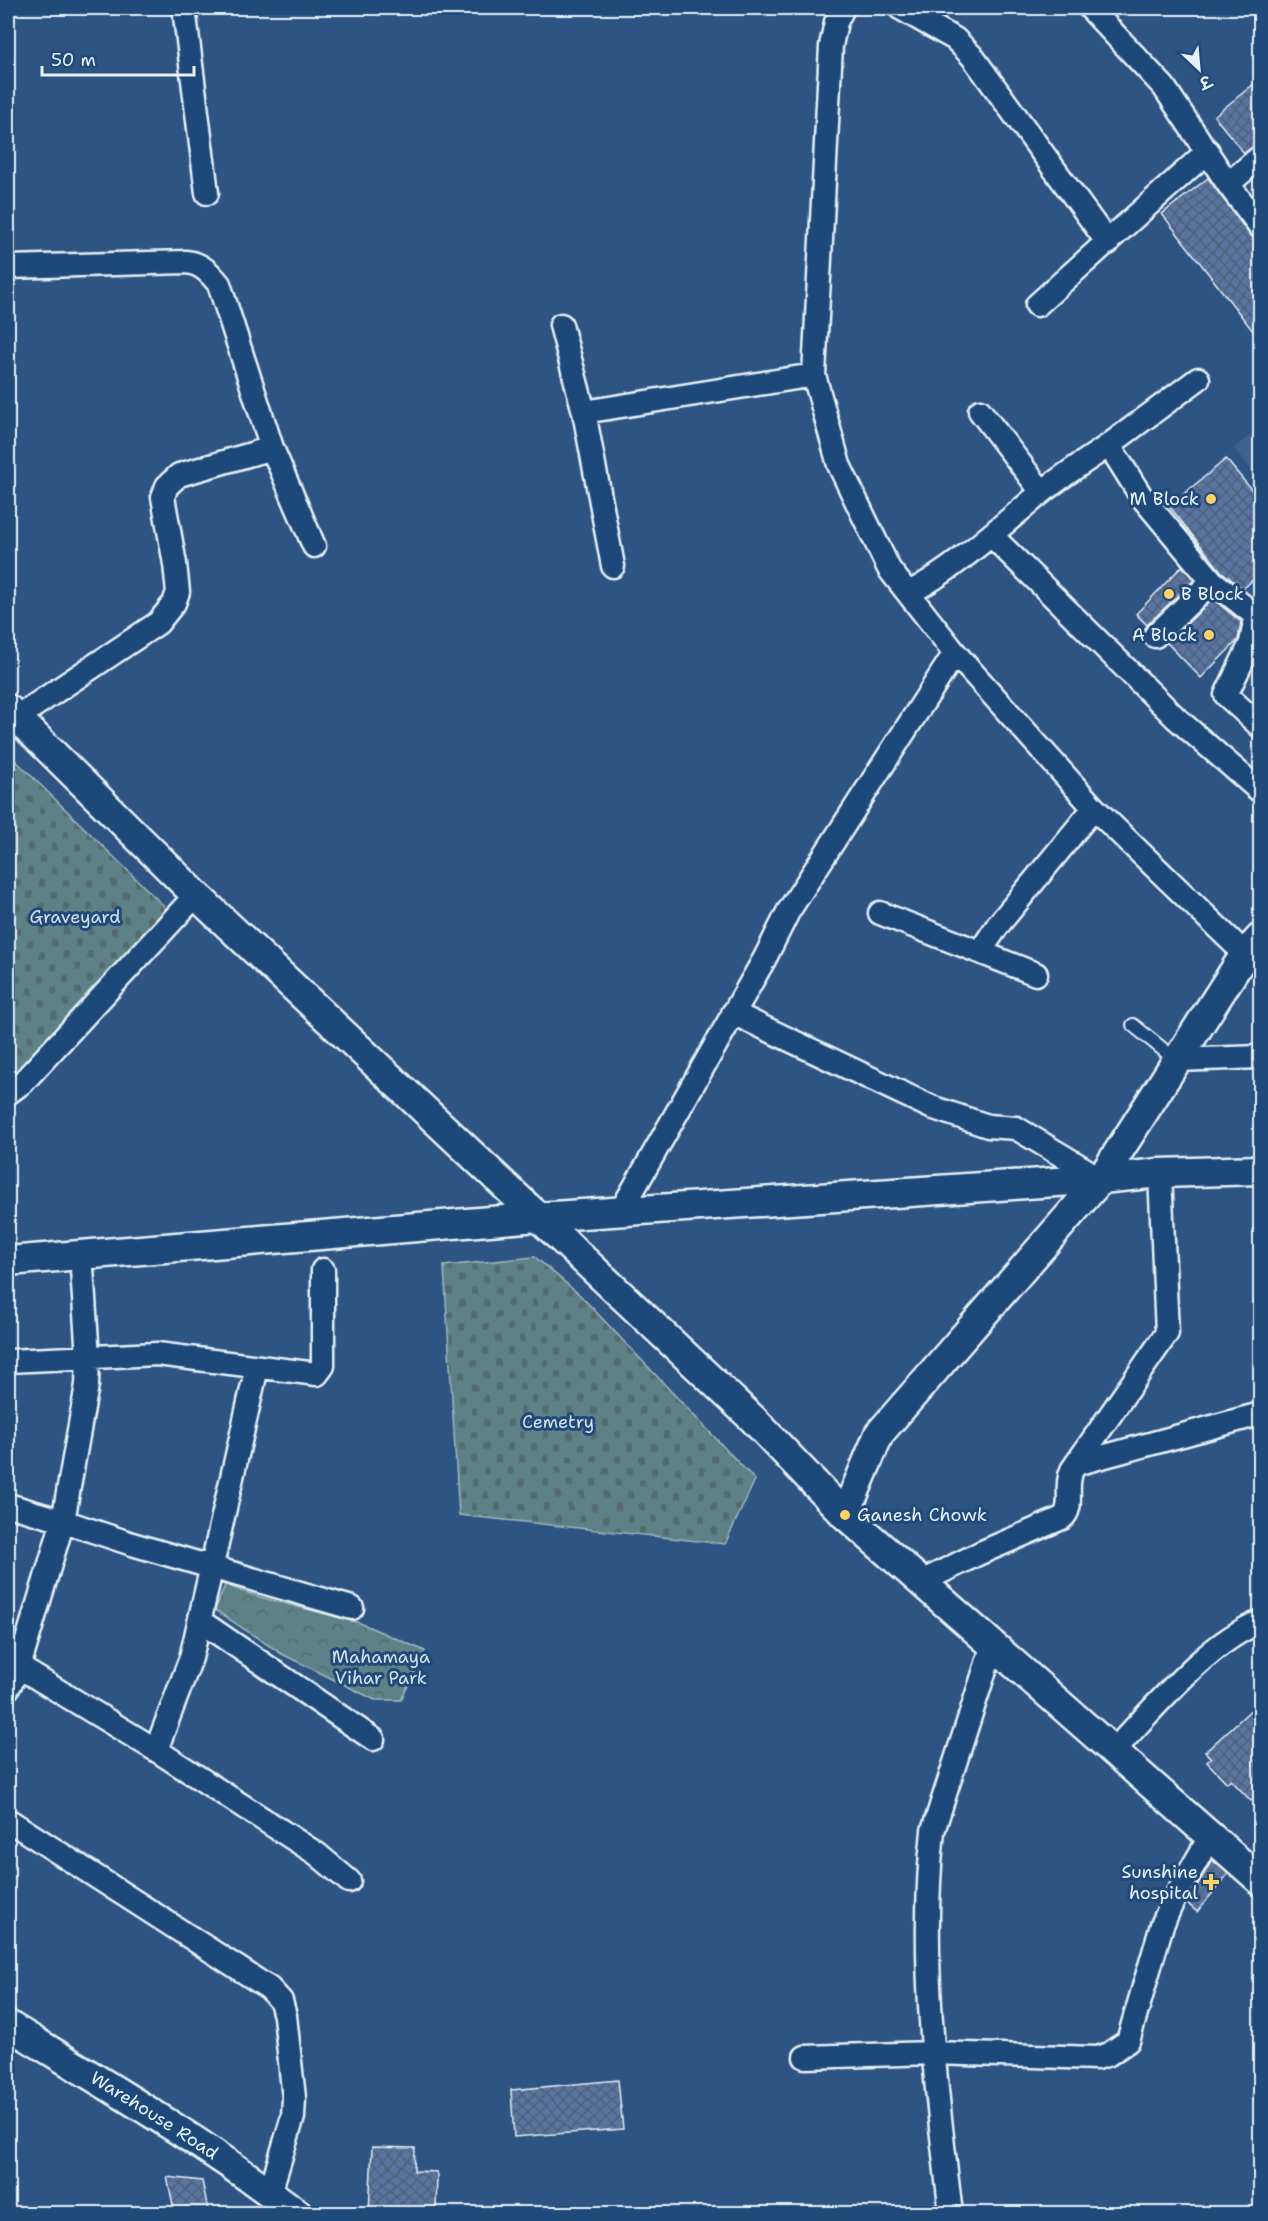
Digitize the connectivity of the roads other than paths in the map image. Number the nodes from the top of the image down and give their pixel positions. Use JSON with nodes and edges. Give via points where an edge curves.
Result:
{"nodes":[{"id":1,"x":184,"y":8,"type":"edge"},
{"id":2,"x":843,"y":8,"type":"edge"},
{"id":3,"x":900,"y":8,"type":"edge"},
{"id":4,"x":1102,"y":11,"type":"edge"},
{"id":5,"x":1208,"y":151,"type":"junction"},
{"id":6,"x":1260,"y":157,"type":"edge"},
{"id":7,"x":1228,"y":184,"type":"junction"},
{"id":8,"x":207,"y":193,"type":"dead end"},
{"id":9,"x":1260,"y":226,"type":"edge"},
{"id":10,"x":1108,"y":243,"type":"junction"},
{"id":11,"x":8,"y":267,"type":"edge"},
{"id":12,"x":1037,"y":305,"type":"dead end"},
{"id":13,"x":561,"y":325,"type":"dead end"},
{"id":14,"x":814,"y":375,"type":"junction"},
{"id":15,"x":1198,"y":379,"type":"dead end"},
{"id":16,"x":980,"y":411,"type":"dead end"},
{"id":17,"x":584,"y":412,"type":"junction"},
{"id":18,"x":1109,"y":445,"type":"junction"},
{"id":19,"x":272,"y":448,"type":"junction"},
{"id":20,"x":1042,"y":492,"type":"junction"},
{"id":21,"x":992,"y":536,"type":"junction"},
{"id":22,"x":314,"y":546,"type":"dead end"},
{"id":23,"x":613,"y":566,"type":"dead end"},
{"id":24,"x":1212,"y":581,"type":"junction"},
{"id":25,"x":909,"y":593,"type":"junction"},
{"id":26,"x":1258,"y":609,"type":"edge"},
{"id":27,"x":1155,"y":636,"type":"dead end"},
{"id":28,"x":955,"y":653,"type":"junction"},
{"id":29,"x":12,"y":714,"type":"edge"},
{"id":30,"x":1260,"y":726,"type":"edge"},
{"id":31,"x":1260,"y":791,"type":"edge"},
{"id":32,"x":1094,"y":808,"type":"junction"},
{"id":33,"x":196,"y":895,"type":"junction"},
{"id":34,"x":880,"y":913,"type":"dead end"},
{"id":35,"x":1253,"y":946,"type":"edge"},
{"id":36,"x":980,"y":952,"type":"junction"},
{"id":37,"x":1036,"y":974,"type":"dead end"},
{"id":38,"x":733,"y":1013,"type":"junction"},
{"id":39,"x":1133,"y":1025,"type":"dead end"},
{"id":40,"x":1260,"y":1057,"type":"edge"},
{"id":41,"x":1176,"y":1060,"type":"junction"},
{"id":42,"x":8,"y":1093,"type":"edge"},
{"id":43,"x":1260,"y":1170,"type":"edge"},
{"id":44,"x":1160,"y":1173,"type":"junction"},
{"id":45,"x":1101,"y":1179,"type":"junction"},
{"id":46,"x":621,"y":1211,"type":"junction"},
{"id":47,"x":538,"y":1217,"type":"junction"},
{"id":48,"x":81,"y":1254,"type":"junction"},
{"id":49,"x":8,"y":1261,"type":"edge"},
{"id":50,"x":323,"y":1270,"type":"dead end"},
{"id":51,"x":88,"y":1357,"type":"junction"},
{"id":52,"x":8,"y":1361,"type":"edge"},
{"id":53,"x":257,"y":1367,"type":"junction"},
{"id":54,"x":1260,"y":1414,"type":"edge"},
{"id":55,"x":1076,"y":1464,"type":"junction"},
{"id":56,"x":8,"y":1505,"type":"edge"},
{"id":57,"x":845,"y":1515,"type":"junction"},
{"id":58,"x":63,"y":1521,"type":"junction"},
{"id":59,"x":211,"y":1567,"type":"junction"},
{"id":60,"x":923,"y":1581,"type":"junction"},
{"id":61,"x":352,"y":1608,"type":"dead end"},
{"id":62,"x":200,"y":1621,"type":"junction"},
{"id":63,"x":1260,"y":1622,"type":"edge"},
{"id":64,"x":18,"y":1634,"type":"edge"},
{"id":65,"x":993,"y":1645,"type":"junction"},
{"id":66,"x":19,"y":1667,"type":"junction"},
{"id":67,"x":8,"y":1688,"type":"edge"},
{"id":68,"x":373,"y":1739,"type":"dead end"},
{"id":69,"x":156,"y":1750,"type":"junction"},
{"id":70,"x":1113,"y":1751,"type":"junction"},
{"id":71,"x":8,"y":1820,"type":"edge"},
{"id":72,"x":1210,"y":1837,"type":"junction"},
{"id":73,"x":1260,"y":1880,"type":"edge"},
{"id":74,"x":349,"y":1881,"type":"dead end"},
{"id":75,"x":8,"y":2025,"type":"edge"},
{"id":76,"x":932,"y":2053,"type":"junction"},
{"id":77,"x":805,"y":2057,"type":"dead end"},
{"id":78,"x":270,"y":2192,"type":"junction"},
{"id":79,"x":298,"y":2214,"type":"edge"},
{"id":80,"x":951,"y":2214,"type":"edge"}],
"edges":[{"from":1,"to":8,"type":"street"},
{"from":2,"to":14,"type":"street","via":[[831,46]]},
{"from":3,"to":10,"type":"street","via":[[955,39],[972,56]]},
{"from":4,"to":5,"type":"street","via":[[1164,87]]},
{"from":5,"to":7,"type":"street"},
{"from":5,"to":10,"type":"street"},
{"from":6,"to":7,"type":"street"},
{"from":7,"to":9,"type":"street"},
{"from":10,"to":12,"type":"street"},
{"from":11,"to":19,"type":"street","via":[[186,261],[202,267],[219,284]]},
{"from":13,"to":17,"type":"street"},
{"from":14,"to":17,"type":"street"},
{"from":14,"to":25,"type":"street","via":[[839,465],[889,568]]},
{"from":15,"to":18,"type":"street"},
{"from":16,"to":20,"type":"street"},
{"from":17,"to":23,"type":"street"},
{"from":18,"to":20,"type":"street"},
{"from":18,"to":24,"type":"street","via":[[1141,496]]},
{"from":19,"to":22,"type":"street"},
{"from":19,"to":29,"type":"street","via":[[173,479],[164,497],[178,592],[174,603],[158,623]]},
{"from":20,"to":21,"type":"street"},
{"from":21,"to":25,"type":"street"},
{"from":21,"to":31,"type":"street","via":[[1176,718]]},
{"from":24,"to":26,"type":"street"},
{"from":24,"to":27,"type":"street"},
{"from":25,"to":28,"type":"street"},
{"from":26,"to":30,"type":"street","via":[[1251,643],[1226,695]]},
{"from":28,"to":32,"type":"street"},
{"from":28,"to":38,"type":"street","via":[[788,912]]},
{"from":29,"to":33,"type":"street"},
{"from":32,"to":35,"type":"street"},
{"from":32,"to":36,"type":"street"},
{"from":33,"to":42,"type":"street","via":[[23,1082]]},
{"from":33,"to":47,"type":"street"},
{"from":34,"to":36,"type":"street"},
{"from":35,"to":41,"type":"street"},
{"from":36,"to":37,"type":"street"},
{"from":38,"to":45,"type":"street","via":[[931,1107],[988,1126],[1016,1128]]},
{"from":38,"to":46,"type":"street"},
{"from":39,"to":41,"type":"lane"},
{"from":40,"to":41,"type":"street"},
{"from":41,"to":45,"type":"street"},
{"from":43,"to":44,"type":"street"},
{"from":44,"to":45,"type":"street"},
{"from":44,"to":55,"type":"street","via":[[1167,1333]]},
{"from":45,"to":46,"type":"street"},
{"from":45,"to":57,"type":"street","via":[[879,1434]]},
{"from":46,"to":47,"type":"street"},
{"from":47,"to":48,"type":"street"},
{"from":47,"to":57,"type":"street","via":[[754,1420]]},
{"from":48,"to":49,"type":"street"},
{"from":48,"to":51,"type":"street"},
{"from":50,"to":53,"type":"street","via":[[322,1369],[313,1375]]},
{"from":51,"to":52,"type":"street"},
{"from":51,"to":53,"type":"street","via":[[158,1354]]},
{"from":51,"to":58,"type":"street","via":[[87,1385]]},
{"from":53,"to":59,"type":"street"},
{"from":54,"to":55,"type":"street"},
{"from":55,"to":60,"type":"street","via":[[1068,1480],[1070,1506],[1065,1516]]},
{"from":56,"to":58,"type":"street"},
{"from":57,"to":60,"type":"street"},
{"from":58,"to":59,"type":"street"},
{"from":58,"to":64,"type":"street"},
{"from":59,"to":61,"type":"street"},
{"from":59,"to":62,"type":"street"},
{"from":60,"to":65,"type":"street"},
{"from":62,"to":68,"type":"street"},
{"from":62,"to":69,"type":"street"},
{"from":63,"to":70,"type":"street","via":[[1205,1656]]},
{"from":64,"to":66,"type":"street"},
{"from":65,"to":70,"type":"street"},
{"from":65,"to":76,"type":"street","via":[[933,1831],[928,1942]]},
{"from":66,"to":67,"type":"street"},
{"from":66,"to":69,"type":"street"},
{"from":69,"to":74,"type":"street","via":[[317,1854]]},
{"from":70,"to":72,"type":"street"},
{"from":71,"to":78,"type":"street","via":[[268,1988],[281,2001],[288,2030],[293,2117]]},
{"from":72,"to":73,"type":"street"},
{"from":72,"to":76,"type":"street","via":[[1162,1925],[1128,2041],[1097,2058]]},
{"from":75,"to":78,"type":"street","name":"Warehouse Road"},
{"from":76,"to":77,"type":"street"},
{"from":76,"to":80,"type":"street"},
{"from":78,"to":79,"type":"street","name":"Warehouse Road"}]}
